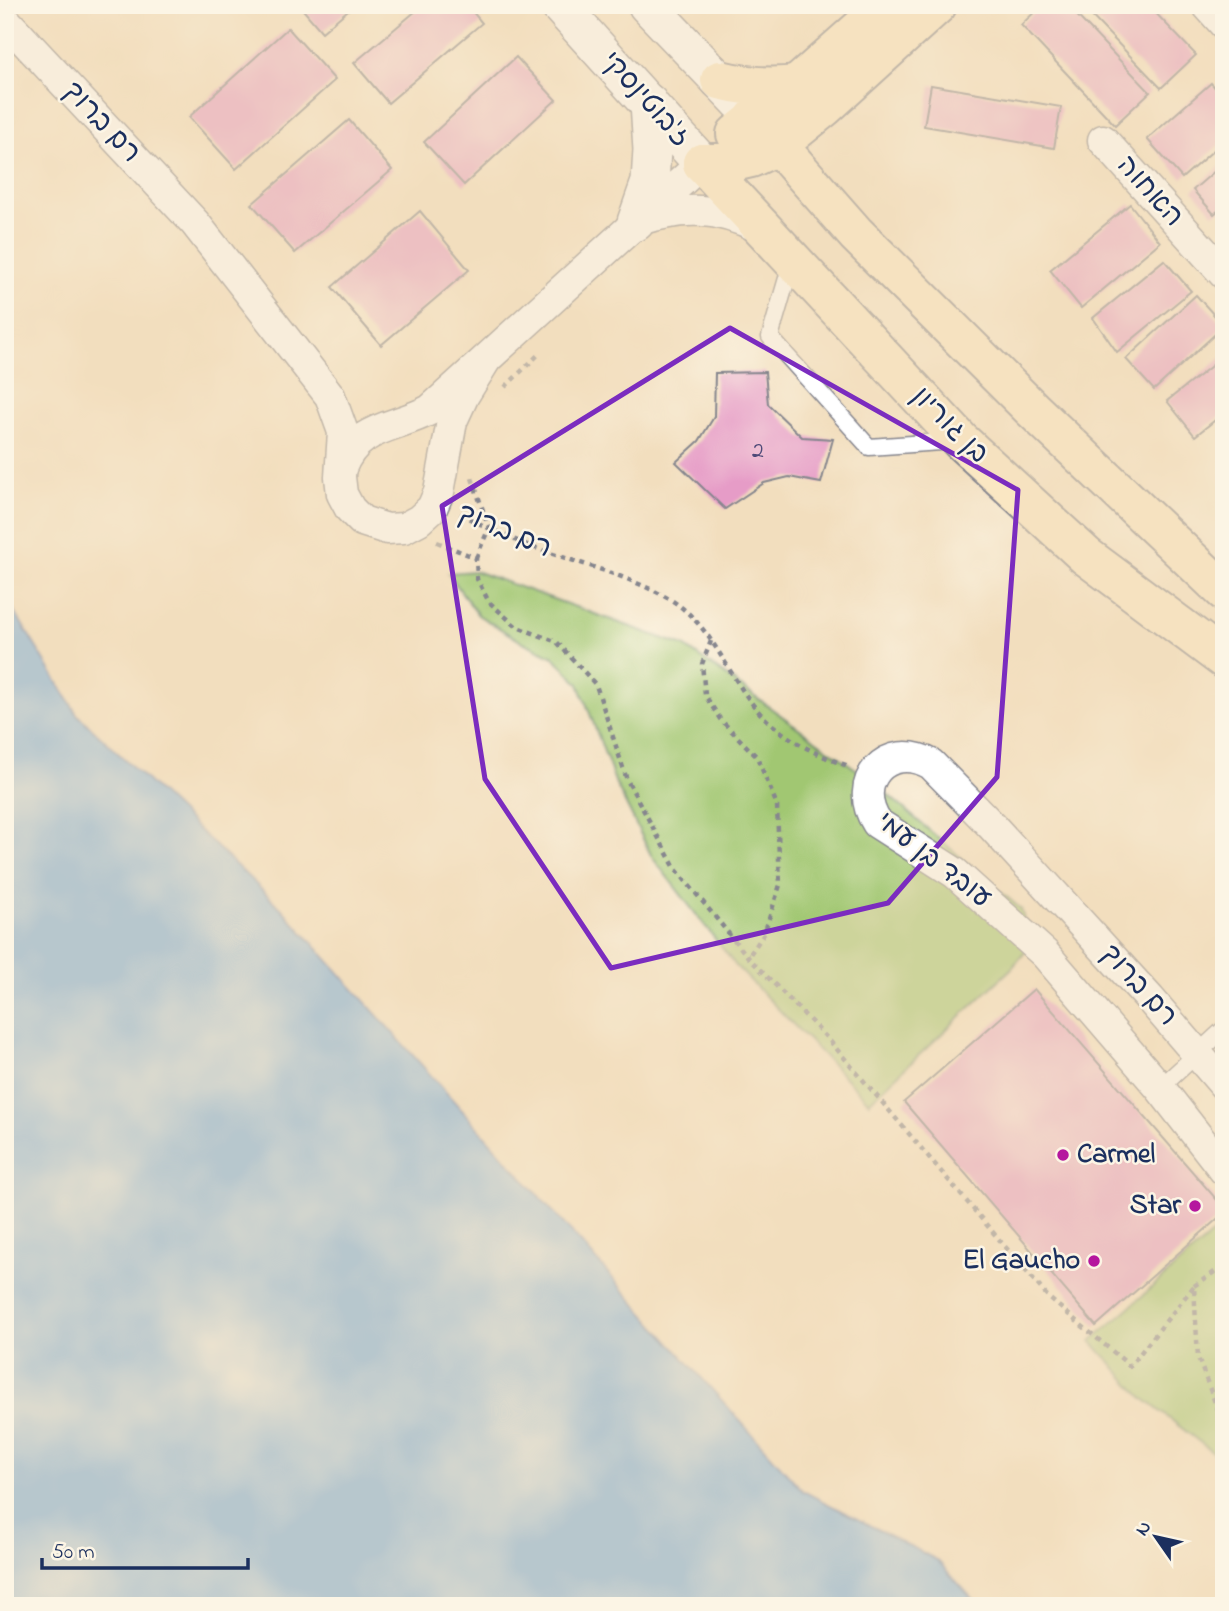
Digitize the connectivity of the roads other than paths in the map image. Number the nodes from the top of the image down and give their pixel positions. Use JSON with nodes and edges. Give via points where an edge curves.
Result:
{"nodes":[{"id":1,"x":559,"y":5,"type":"edge"},
{"id":2,"x":647,"y":5,"type":"edge"},
{"id":3,"x":887,"y":5,"type":"edge"},
{"id":4,"x":937,"y":5,"type":"edge"},
{"id":5,"x":1207,"y":5,"type":"edge"},
{"id":6,"x":5,"y":20,"type":"edge"},
{"id":7,"x":1224,"y":24,"type":"edge"},
{"id":8,"x":720,"y":80,"type":"junction"},
{"id":9,"x":811,"y":96,"type":"junction"},
{"id":10,"x":649,"y":103,"type":"junction"},
{"id":11,"x":766,"y":132,"type":"junction"},
{"id":12,"x":1102,"y":141,"type":"dead end"},
{"id":13,"x":702,"y":163,"type":"junction"},
{"id":14,"x":636,"y":222,"type":"junction"},
{"id":15,"x":856,"y":233,"type":"junction"},
{"id":16,"x":780,"y":245,"type":"junction"},
{"id":17,"x":1224,"y":274,"type":"edge"},
{"id":18,"x":485,"y":361,"type":"junction"},
{"id":19,"x":961,"y":441,"type":"junction"},
{"id":20,"x":341,"y":468,"type":"junction"},
{"id":21,"x":1224,"y":591,"type":"edge"},
{"id":22,"x":1224,"y":659,"type":"edge"},
{"id":23,"x":1077,"y":918,"type":"joint"},
{"id":24,"x":1045,"y":954,"type":"joint"},
{"id":25,"x":1224,"y":1029,"type":"edge"},
{"id":26,"x":1198,"y":1054,"type":"junction"},
{"id":27,"x":1224,"y":1086,"type":"edge"},
{"id":28,"x":1160,"y":1088,"type":"junction"},
{"id":29,"x":1224,"y":1170,"type":"edge"}],
"edges":[{"from":1,"to":10,"type":"street","name":"ז'בוטינסקי"},
{"from":2,"to":8,"type":"street"},
{"from":3,"to":9,"type":"main road"},
{"from":4,"to":9,"type":"main road"},
{"from":5,"to":7,"type":"street"},
{"from":6,"to":20,"type":"street","name":"רם ברוך","via":[[195,223],[330,397],[342,432]]},
{"from":8,"to":9,"type":"main road"},
{"from":8,"to":11,"type":"street"},
{"from":9,"to":11,"type":"main road"},
{"from":9,"to":15,"type":"main road","via":[[826,183]]},
{"from":10,"to":13,"type":"street","name":"ז'בוטינסקי"},
{"from":10,"to":14,"type":"street","via":[[650,182]]},
{"from":11,"to":13,"type":"main road","via":[[751,158]]},
{"from":11,"to":15,"type":"main road"},
{"from":12,"to":17,"type":"street","name":"האחוה"},
{"from":13,"to":14,"type":"street"},
{"from":13,"to":16,"type":"main road","name":"בן גוריון"},
{"from":14,"to":16,"type":"street","via":[[674,212],[711,211],[737,216]]},
{"from":14,"to":18,"type":"street"},
{"from":15,"to":21,"type":"main road"},
{"from":16,"to":19,"type":"main road","name":"בן גוריון"},
{"from":16,"to":19,"type":"lane","via":[[770,337],[869,447]]},
{"from":18,"to":20,"type":"street","via":[[430,410],[355,443]]},
{"from":18,"to":20,"type":"street","name":"רם ברוך","via":[[452,421],[435,502],[424,516],[404,528],[378,528],[355,516],[342,494]]},
{"from":19,"to":22,"type":"main road","name":"בן גוריון","via":[[1086,556]]},
{"from":23,"to":24,"type":"street","name":"עובד בן עמי","via":[[931,764],[919,758],[893,758],[873,774],[867,799],[877,823],[955,873]]},
{"from":23,"to":26,"type":"street","name":"רם ברוך"},
{"from":24,"to":28,"type":"street","name":"רם ברוך"},
{"from":25,"to":26,"type":"lane"},
{"from":26,"to":27,"type":"street"},
{"from":26,"to":28,"type":"lane"},
{"from":28,"to":29,"type":"street"}]}
